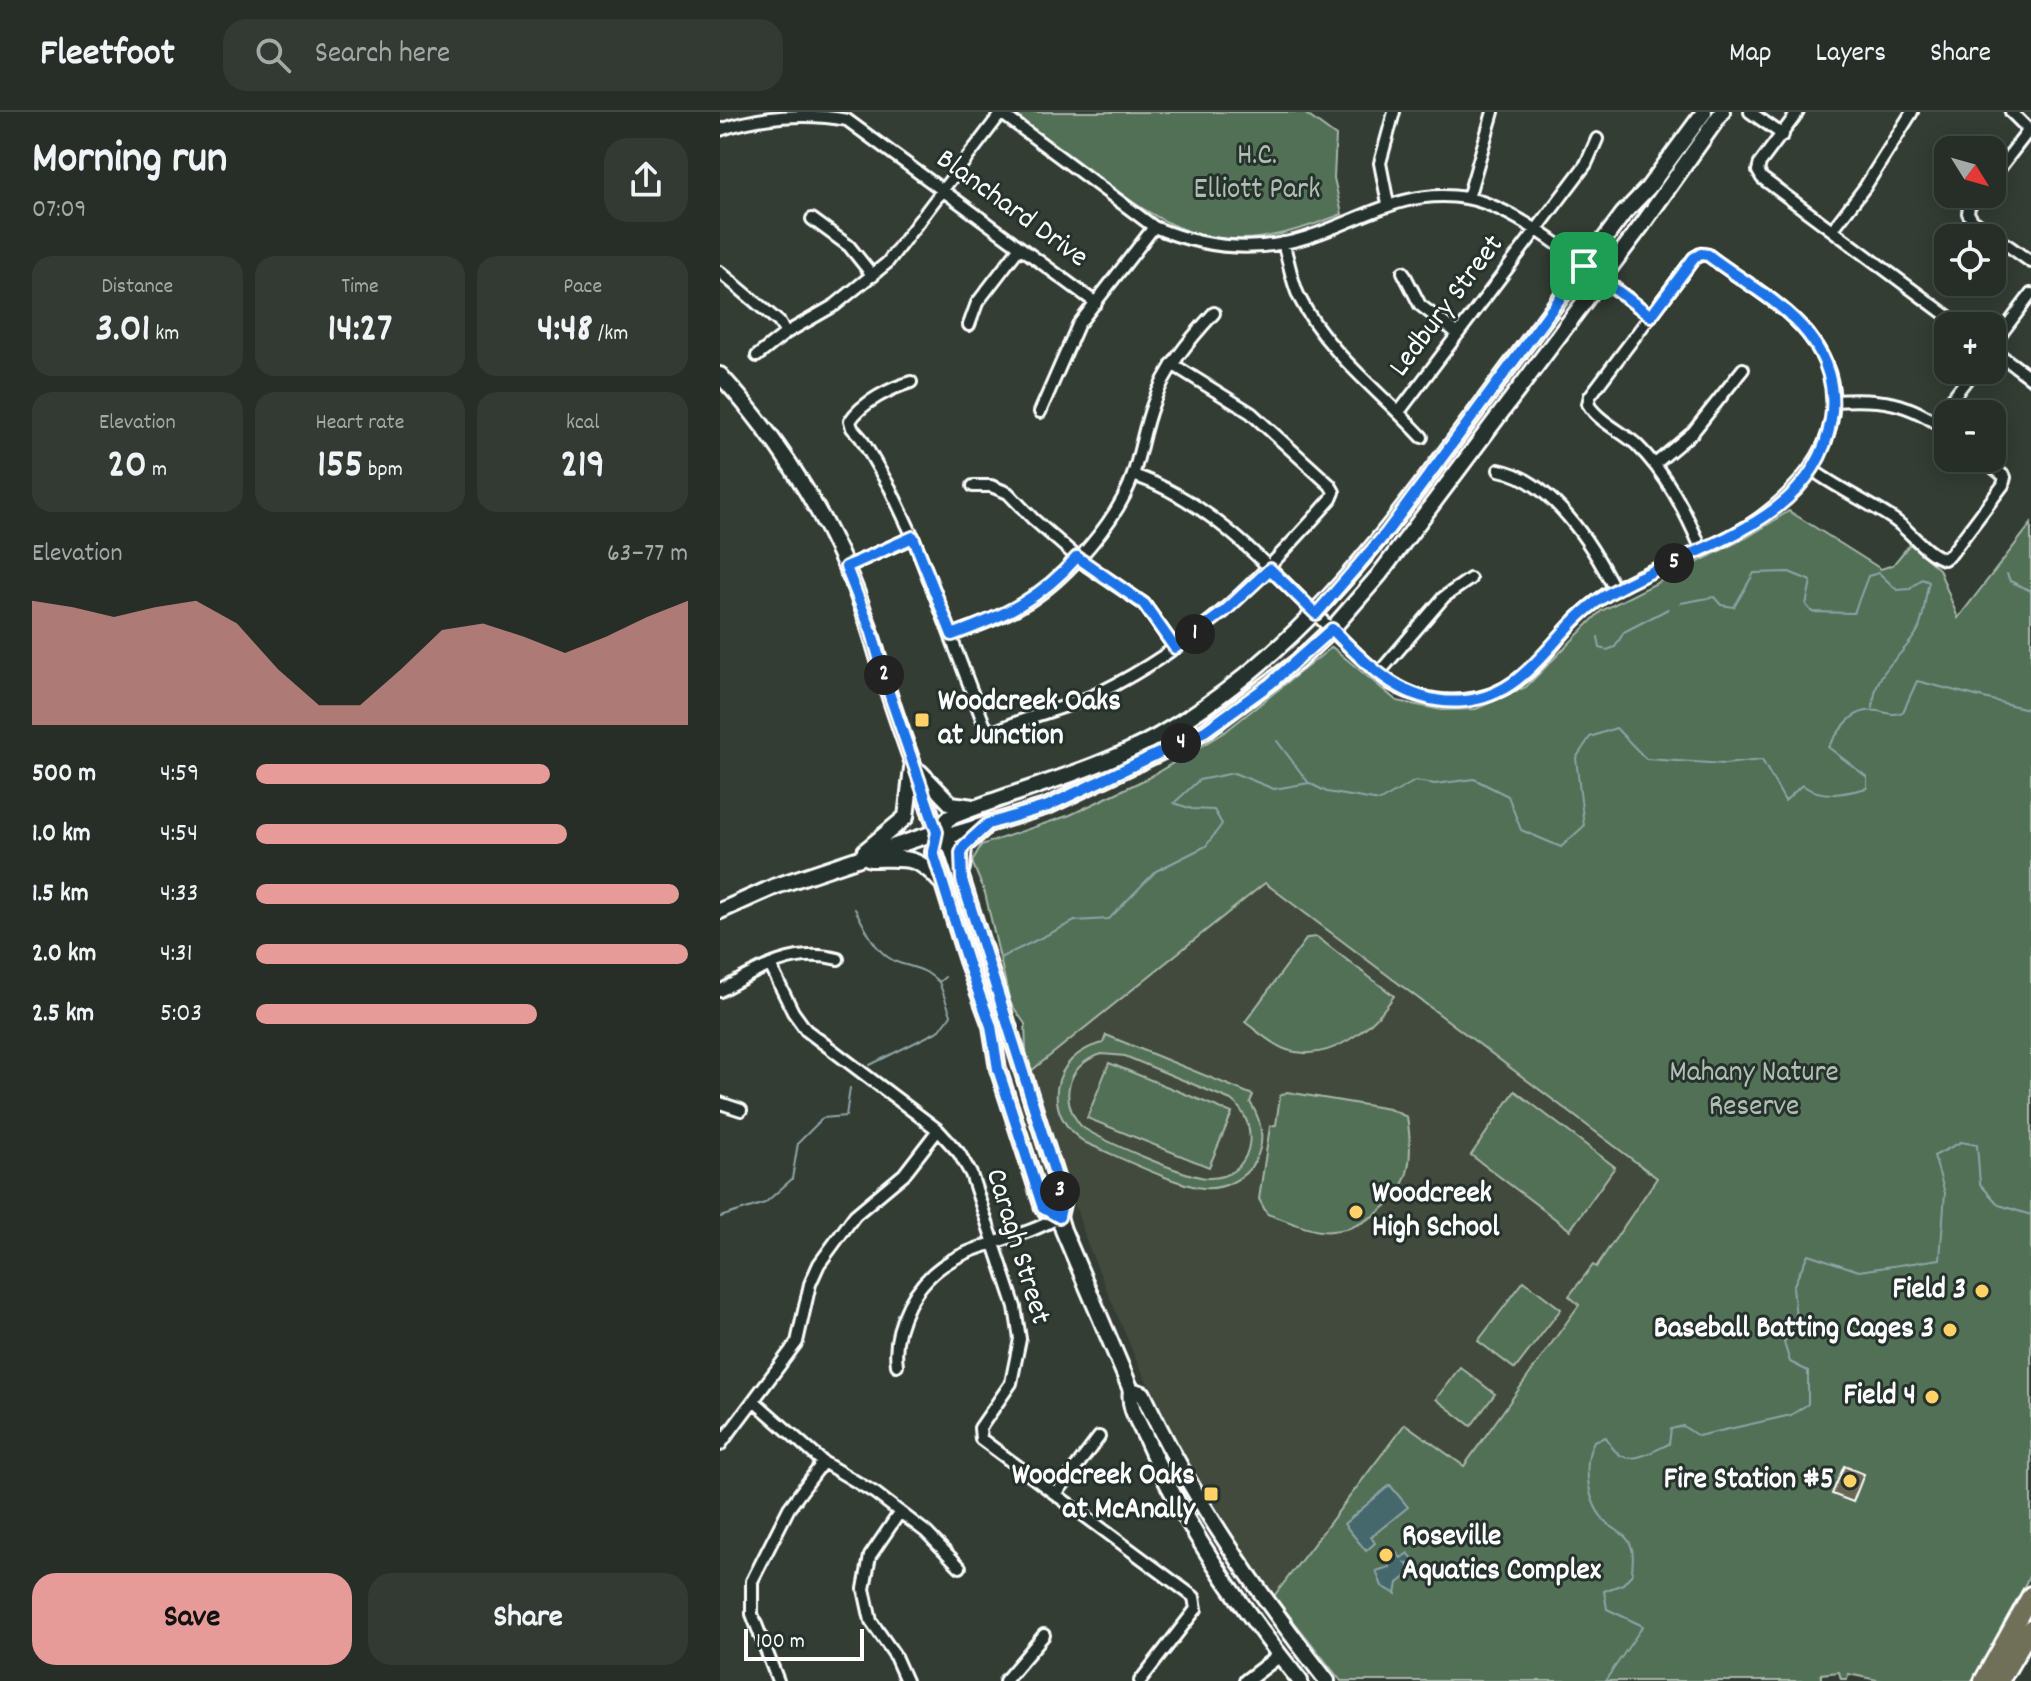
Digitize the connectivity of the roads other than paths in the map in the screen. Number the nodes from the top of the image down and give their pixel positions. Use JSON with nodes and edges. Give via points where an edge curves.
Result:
{"nodes":[{"id":1,"x":1002,"y":112,"type":"edge"},
{"id":2,"x":1394,"y":112,"type":"edge"},
{"id":3,"x":1493,"y":112,"type":"edge"},
{"id":4,"x":1704,"y":112,"type":"edge"},
{"id":5,"x":1722,"y":112,"type":"edge"},
{"id":6,"x":1750,"y":112,"type":"edge"},
{"id":7,"x":1798,"y":112,"type":"edge"},
{"id":8,"x":1912,"y":112,"type":"edge"},
{"id":9,"x":2011,"y":112,"type":"edge"},
{"id":10,"x":790,"y":114,"type":"edge"},
{"id":11,"x":720,"y":130,"type":"edge"},
{"id":12,"x":1783,"y":135,"type":"junction"},
{"id":13,"x":1597,"y":139,"type":"dead end"},
{"id":14,"x":2006,"y":158,"type":"edge"},
{"id":15,"x":943,"y":190,"type":"junction"},
{"id":16,"x":1468,"y":198,"type":"junction"},
{"id":17,"x":1388,"y":204,"type":"junction"},
{"id":18,"x":1969,"y":208,"type":"edge"},
{"id":19,"x":812,"y":219,"type":"dead end"},
{"id":20,"x":1154,"y":227,"type":"junction"},
{"id":21,"x":1833,"y":229,"type":"junction"},
{"id":22,"x":1536,"y":230,"type":"junction"},
{"id":23,"x":1283,"y":243,"type":"junction"},
{"id":24,"x":1020,"y":247,"type":"junction"},
{"id":25,"x":2031,"y":262,"type":"edge"},
{"id":26,"x":1584,"y":266,"type":"junction"},
{"id":27,"x":720,"y":272,"type":"edge"},
{"id":28,"x":1403,"y":272,"type":"dead end"},
{"id":29,"x":873,"y":276,"type":"junction"},
{"id":30,"x":1601,"y":279,"type":"junction"},
{"id":31,"x":2031,"y":294,"type":"edge"},
{"id":32,"x":1096,"y":303,"type":"junction"},
{"id":33,"x":1943,"y":312,"type":"edge"},
{"id":34,"x":1214,"y":313,"type":"dead end"},
{"id":35,"x":1651,"y":316,"type":"junction"},
{"id":36,"x":969,"y":325,"type":"dead end"},
{"id":37,"x":2006,"y":329,"type":"edge"},
{"id":38,"x":786,"y":333,"type":"junction"},
{"id":39,"x":1458,"y":334,"type":"junction"},
{"id":40,"x":757,"y":356,"type":"dead end"},
{"id":41,"x":2006,"y":359,"type":"edge"},
{"id":42,"x":1172,"y":364,"type":"junction"},
{"id":43,"x":1743,"y":369,"type":"dead end"},
{"id":44,"x":720,"y":375,"type":"edge"},
{"id":45,"x":2031,"y":378,"type":"edge"},
{"id":46,"x":911,"y":382,"type":"dead end"},
{"id":47,"x":1963,"y":384,"type":"edge"},
{"id":48,"x":1951,"y":400,"type":"edge"},
{"id":49,"x":1833,"y":401,"type":"junction"},
{"id":50,"x":1040,"y":412,"type":"dead end"},
{"id":51,"x":1399,"y":412,"type":"junction"},
{"id":52,"x":1934,"y":421,"type":"edge"},
{"id":53,"x":1422,"y":437,"type":"dead end"},
{"id":54,"x":1655,"y":464,"type":"junction"},
{"id":55,"x":1811,"y":469,"type":"junction"},
{"id":56,"x":1499,"y":470,"type":"dead end"},
{"id":57,"x":2002,"y":472,"type":"edge"},
{"id":58,"x":1133,"y":475,"type":"junction"},
{"id":59,"x":973,"y":486,"type":"dead end"},
{"id":60,"x":913,"y":537,"type":"junction"},
{"id":61,"x":1702,"y":550,"type":"junction"},
{"id":62,"x":1077,"y":557,"type":"junction"},
{"id":63,"x":846,"y":567,"type":"junction"},
{"id":64,"x":1270,"y":569,"type":"junction"},
{"id":65,"x":1470,"y":579,"type":"dead end"},
{"id":66,"x":1615,"y":590,"type":"junction"},
{"id":67,"x":1316,"y":614,"type":"junction"},
{"id":68,"x":1332,"y":629,"type":"junction"},
{"id":69,"x":952,"y":635,"type":"junction"},
{"id":70,"x":1175,"y":648,"type":"junction"},
{"id":71,"x":1378,"y":674,"type":"junction"},
{"id":72,"x":913,"y":764,"type":"junction"},
{"id":73,"x":978,"y":806,"type":"junction"},
{"id":74,"x":988,"y":824,"type":"junction"},
{"id":75,"x":937,"y":832,"type":"junction"},
{"id":76,"x":853,"y":859,"type":"junction"},
{"id":77,"x":962,"y":880,"type":"junction"},
{"id":78,"x":944,"y":885,"type":"junction"},
{"id":79,"x":720,"y":911,"type":"edge"},
{"id":80,"x":838,"y":959,"type":"dead end"},
{"id":81,"x":770,"y":965,"type":"junction"},
{"id":82,"x":720,"y":991,"type":"edge"},
{"id":83,"x":720,"y":1103,"type":"edge"},
{"id":84,"x":741,"y":1110,"type":"dead end"},
{"id":85,"x":938,"y":1130,"type":"junction"},
{"id":86,"x":1059,"y":1217,"type":"junction"},
{"id":87,"x":994,"y":1243,"type":"junction"},
{"id":88,"x":897,"y":1365,"type":"dead end"},
{"id":89,"x":1131,"y":1390,"type":"junction"},
{"id":90,"x":754,"y":1401,"type":"junction"},
{"id":91,"x":1099,"y":1437,"type":"dead end"},
{"id":92,"x":720,"y":1445,"type":"edge"},
{"id":93,"x":823,"y":1462,"type":"junction"},
{"id":94,"x":1056,"y":1494,"type":"junction"},
{"id":95,"x":900,"y":1512,"type":"junction"},
{"id":96,"x":960,"y":1567,"type":"dead end"},
{"id":97,"x":2031,"y":1595,"type":"edge"},
{"id":98,"x":2031,"y":1628,"type":"edge"},
{"id":99,"x":1044,"y":1635,"type":"dead end"},
{"id":100,"x":1296,"y":1642,"type":"junction"},
{"id":101,"x":1280,"y":1655,"type":"junction"},
{"id":102,"x":778,"y":1681,"type":"edge"},
{"id":103,"x":906,"y":1681,"type":"edge"},
{"id":104,"x":1005,"y":1681,"type":"edge"},
{"id":105,"x":1140,"y":1681,"type":"edge"},
{"id":106,"x":1246,"y":1681,"type":"edge"},
{"id":107,"x":1300,"y":1681,"type":"edge"},
{"id":108,"x":1327,"y":1681,"type":"edge"},
{"id":109,"x":1983,"y":1681,"type":"edge"},
{"id":110,"x":2000,"y":1681,"type":"edge"}],
"edges":[{"from":1,"to":15,"type":"street"},
{"from":1,"to":20,"type":"street"},
{"from":2,"to":17,"type":"street","via":[[1380,163]]},
{"from":3,"to":16,"type":"street"},
{"from":4,"to":26,"type":"main road"},
{"from":5,"to":30,"type":"main road"},
{"from":6,"to":12,"type":"street"},
{"from":7,"to":12,"type":"street"},
{"from":8,"to":21,"type":"street"},
{"from":9,"to":14,"type":"street","via":[[2027,128]]},
{"from":10,"to":11,"type":"street","name":"Blanchard Drive"},
{"from":10,"to":15,"type":"street","name":"Blanchard Drive","via":[[847,120]]},
{"from":12,"to":21,"type":"street","via":[[1758,171]]},
{"from":13,"to":22,"type":"street","name":"Ledbury Street","via":[[1586,164]]},
{"from":15,"to":24,"type":"street","name":"Blanchard Drive"},
{"from":15,"to":29,"type":"street"},
{"from":16,"to":17,"type":"street","via":[[1428,196]]},
{"from":16,"to":22,"type":"street"},
{"from":17,"to":23,"type":"street"},
{"from":18,"to":25,"type":"street","via":[[1972,220]]},
{"from":19,"to":29,"type":"street","via":[[849,246]]},
{"from":20,"to":23,"type":"street","via":[[1181,239],[1244,249]]},
{"from":20,"to":32,"type":"street"},
{"from":21,"to":33,"type":"street"},
{"from":22,"to":26,"type":"street"},
{"from":22,"to":39,"type":"street","name":"Ledbury Street"},
{"from":23,"to":51,"type":"street","via":[[1299,296],[1314,322],[1342,359]]},
{"from":24,"to":32,"type":"street","name":"Blanchard Drive"},
{"from":24,"to":36,"type":"street","via":[[977,303]]},
{"from":26,"to":30,"type":"street"},
{"from":26,"to":67,"type":"main road","via":[[1386,533]]},
{"from":27,"to":38,"type":"street"},
{"from":28,"to":39,"type":"street","via":[[1420,305]]},
{"from":29,"to":38,"type":"street","via":[[818,317]]},
{"from":30,"to":35,"type":"street"},
{"from":30,"to":68,"type":"main road","via":[[1406,541]]},
{"from":31,"to":37,"type":"street"},
{"from":32,"to":50,"type":"street","via":[[1071,339]]},
{"from":34,"to":42,"type":"street"},
{"from":35,"to":49,"type":"street","via":[[1694,258],[1708,255],[1807,333],[1825,363]]},
{"from":35,"to":54,"type":"street","via":[[1588,404]]},
{"from":38,"to":40,"type":"street"},
{"from":39,"to":51,"type":"street","name":"Ledbury Street"},
{"from":41,"to":45,"type":"street"},
{"from":42,"to":58,"type":"street","via":[[1153,401]]},
{"from":42,"to":64,"type":"street","via":[[1266,425],[1334,492]]},
{"from":43,"to":54,"type":"street","via":[[1693,432]]},
{"from":44,"to":63,"type":"main road","via":[[782,453]]},
{"from":46,"to":60,"type":"street","via":[[882,394],[850,421]]},
{"from":47,"to":48,"type":"street"},
{"from":49,"to":52,"type":"street","via":[[1898,403]]},
{"from":49,"to":55,"type":"street","via":[[1826,439]]},
{"from":51,"to":53,"type":"street"},
{"from":54,"to":61,"type":"street"},
{"from":55,"to":57,"type":"street","via":[[1894,520],[1944,559],[2003,485]]},
{"from":55,"to":61,"type":"street","via":[[1769,512]]},
{"from":56,"to":66,"type":"street","via":[[1524,480],[1574,522]]},
{"from":58,"to":62,"type":"street","via":[[1113,514]]},
{"from":58,"to":64,"type":"street","via":[[1171,491]]},
{"from":59,"to":62,"type":"street","via":[[1008,493]]},
{"from":60,"to":63,"type":"street"},
{"from":60,"to":69,"type":"street"},
{"from":61,"to":66,"type":"street"},
{"from":62,"to":69,"type":"street","via":[[1029,602]]},
{"from":62,"to":70,"type":"street","via":[[1144,604]]},
{"from":63,"to":72,"type":"main road"},
{"from":64,"to":67,"type":"street"},
{"from":64,"to":70,"type":"street"},
{"from":65,"to":71,"type":"street","via":[[1444,597]]},
{"from":66,"to":71,"type":"street","via":[[1588,607],[1523,677],[1480,698],[1426,698]]},
{"from":67,"to":68,"type":"street"},
{"from":67,"to":73,"type":"main road","via":[[1254,670],[1158,735],[1088,768]]},
{"from":68,"to":71,"type":"street"},
{"from":68,"to":74,"type":"main road","via":[[1270,684],[1205,731],[1048,806]]},
{"from":69,"to":70,"type":"street","via":[[988,730],[996,731],[1097,694]]},
{"from":72,"to":73,"type":"main road","via":[[951,804]]},
{"from":72,"to":75,"type":"main road"},
{"from":72,"to":76,"type":"main road","via":[[906,817]]},
{"from":73,"to":75,"type":"main road","via":[[949,818]]},
{"from":74,"to":75,"type":"main road","via":[[955,834]]},
{"from":74,"to":77,"type":"main road","via":[[964,846]]},
{"from":75,"to":76,"type":"main road"},
{"from":75,"to":77,"type":"main road","via":[[951,847]]},
{"from":75,"to":78,"type":"main road","via":[[933,852]]},
{"from":76,"to":78,"type":"main road","via":[[913,859]]},
{"from":76,"to":79,"type":"main road"},
{"from":77,"to":86,"type":"main road","via":[[1063,1199]]},
{"from":78,"to":86,"type":"main road","via":[[1043,1208]]},
{"from":80,"to":81,"type":"street","via":[[802,955]]},
{"from":81,"to":82,"type":"street"},
{"from":81,"to":85,"type":"street","name":"Caragh Street","via":[[806,1030]]},
{"from":83,"to":84,"type":"street"},
{"from":85,"to":87,"type":"street","name":"Caragh Street","via":[[968,1166]]},
{"from":85,"to":90,"type":"street","via":[[904,1174],[855,1215],[819,1264],[797,1342]]},
{"from":86,"to":87,"type":"street"},
{"from":86,"to":89,"type":"main road"},
{"from":87,"to":88,"type":"street","via":[[946,1261],[926,1279],[902,1321]]},
{"from":87,"to":94,"type":"street","name":"Caragh Street","via":[[1018,1317],[1019,1351],[1011,1383],[978,1434]]},
{"from":89,"to":100,"type":"main road","via":[[1143,1394],[1206,1510]]},
{"from":89,"to":101,"type":"main road","via":[[1129,1401],[1170,1493]]},
{"from":90,"to":92,"type":"street"},
{"from":90,"to":93,"type":"street"},
{"from":91,"to":94,"type":"street"},
{"from":93,"to":95,"type":"street"},
{"from":93,"to":102,"type":"street","via":[[789,1508],[752,1581],[752,1614]]},
{"from":94,"to":105,"type":"street","name":"Caragh Street","via":[[1197,1603]]},
{"from":95,"to":96,"type":"street"},
{"from":95,"to":103,"type":"street","via":[[870,1556],[864,1589],[871,1621]]},
{"from":97,"to":109,"type":"main road"},
{"from":98,"to":110,"type":"main road"},
{"from":99,"to":104,"type":"street"},
{"from":100,"to":101,"type":"main road"},
{"from":100,"to":108,"type":"main road"},
{"from":101,"to":106,"type":"street"},
{"from":101,"to":107,"type":"main road"}]}
